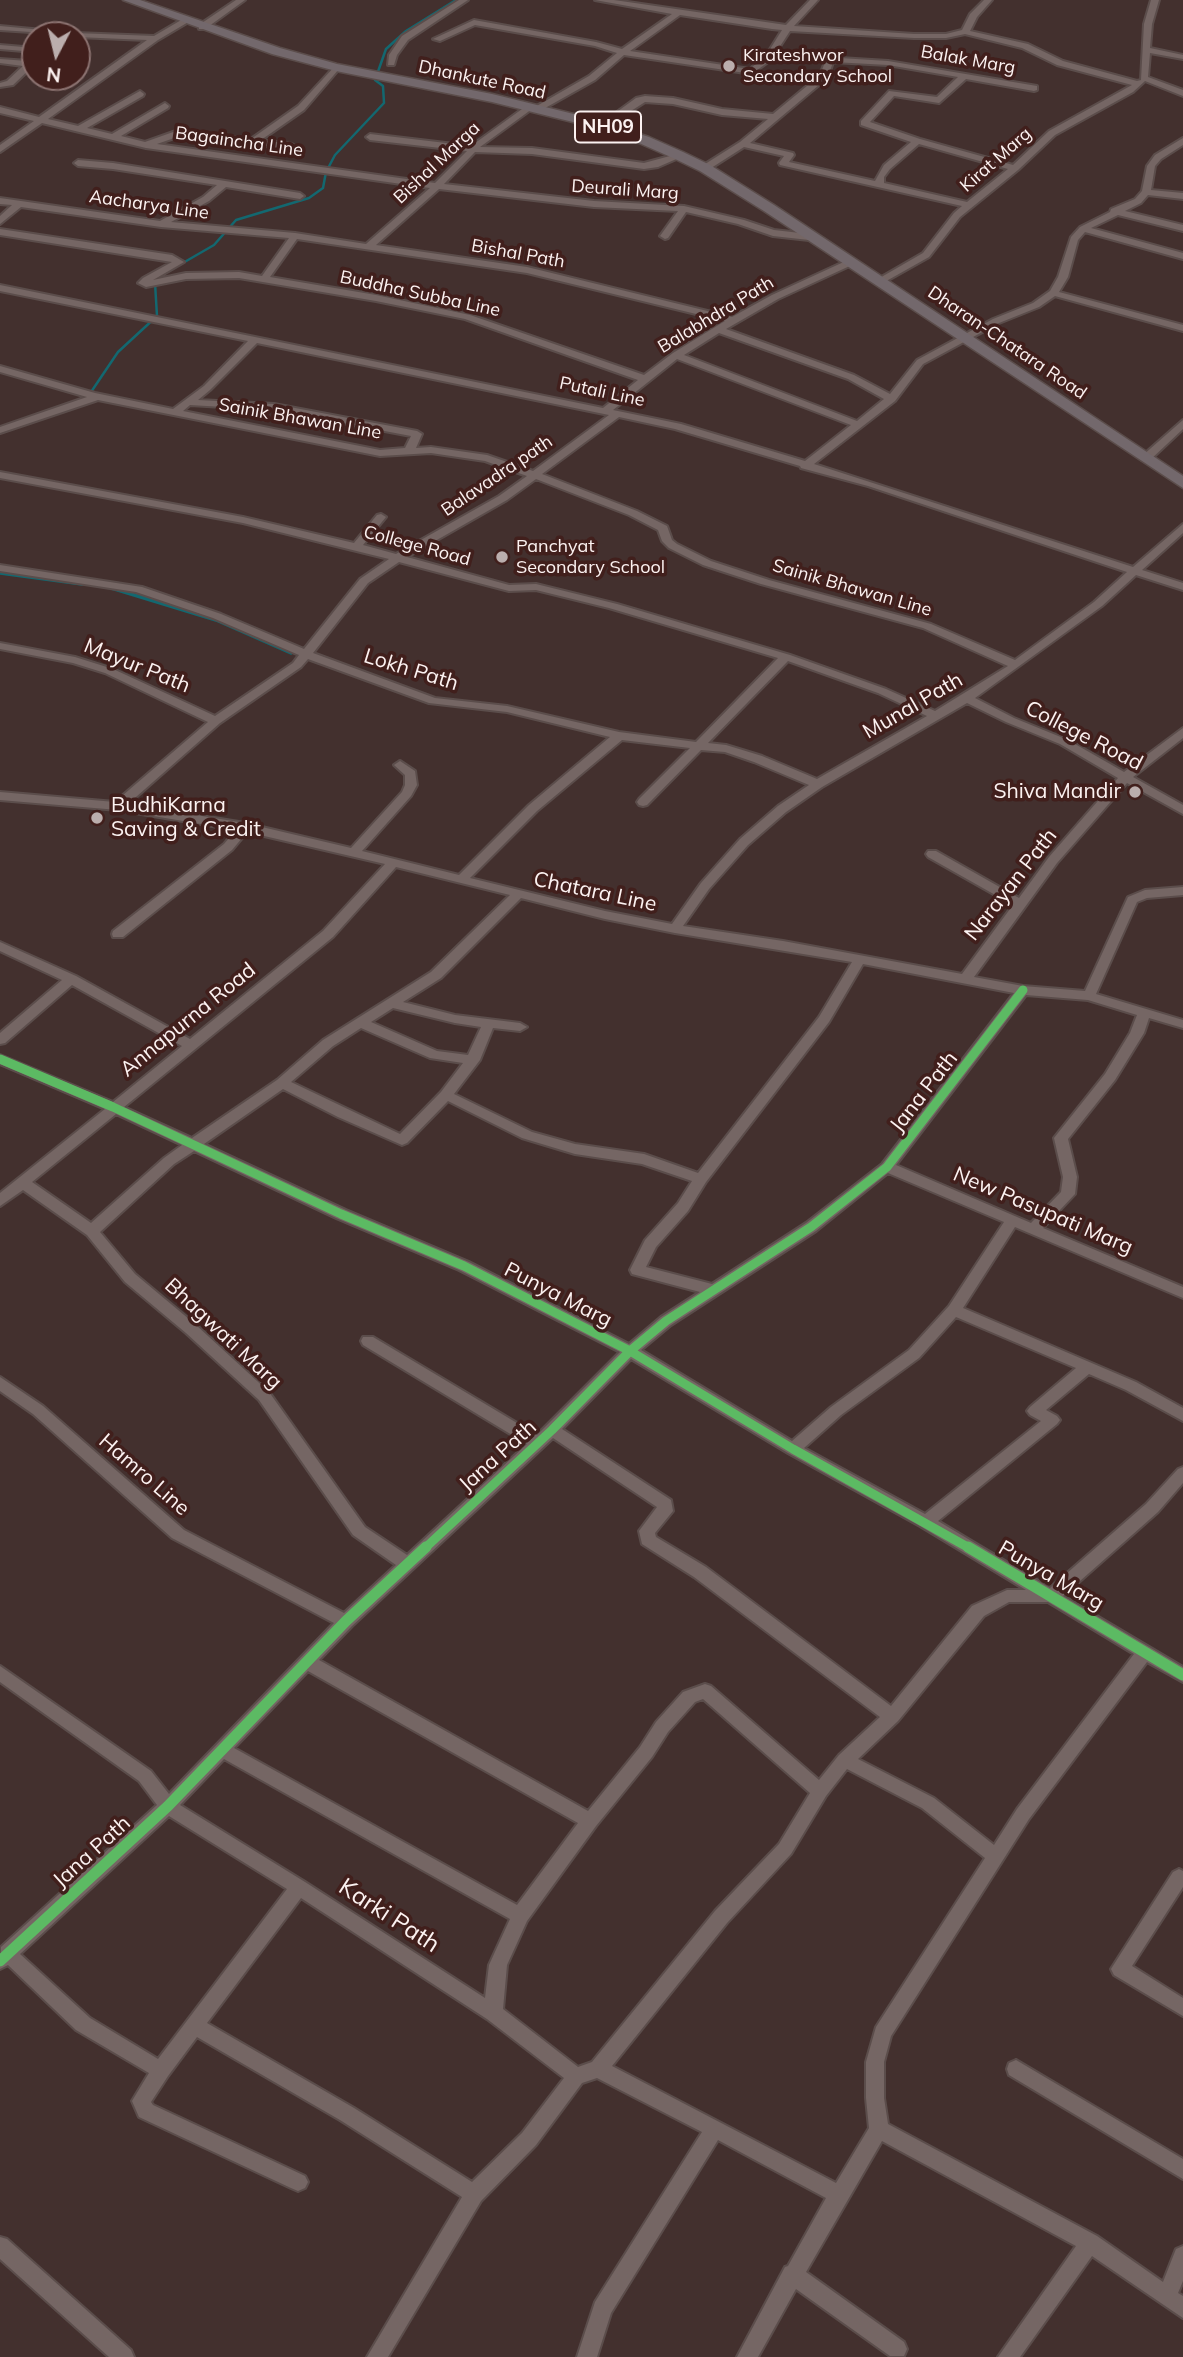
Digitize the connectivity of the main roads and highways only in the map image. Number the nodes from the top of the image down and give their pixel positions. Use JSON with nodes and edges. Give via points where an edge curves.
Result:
{"nodes":[{"id":1,"x":128,"y":0,"type":"edge"},
{"id":2,"x":809,"y":237,"type":"joint"},
{"id":3,"x":1183,"y":483,"type":"edge"}],
"edges":[{"from":1,"to":2,"type":"main road","name":"Dhankute Road","number":"NH09","via":[[336,67],[603,125],[705,168]]},
{"from":2,"to":3,"type":"main road","name":"Dharan-Chatara Road","number":"NH09"}]}
